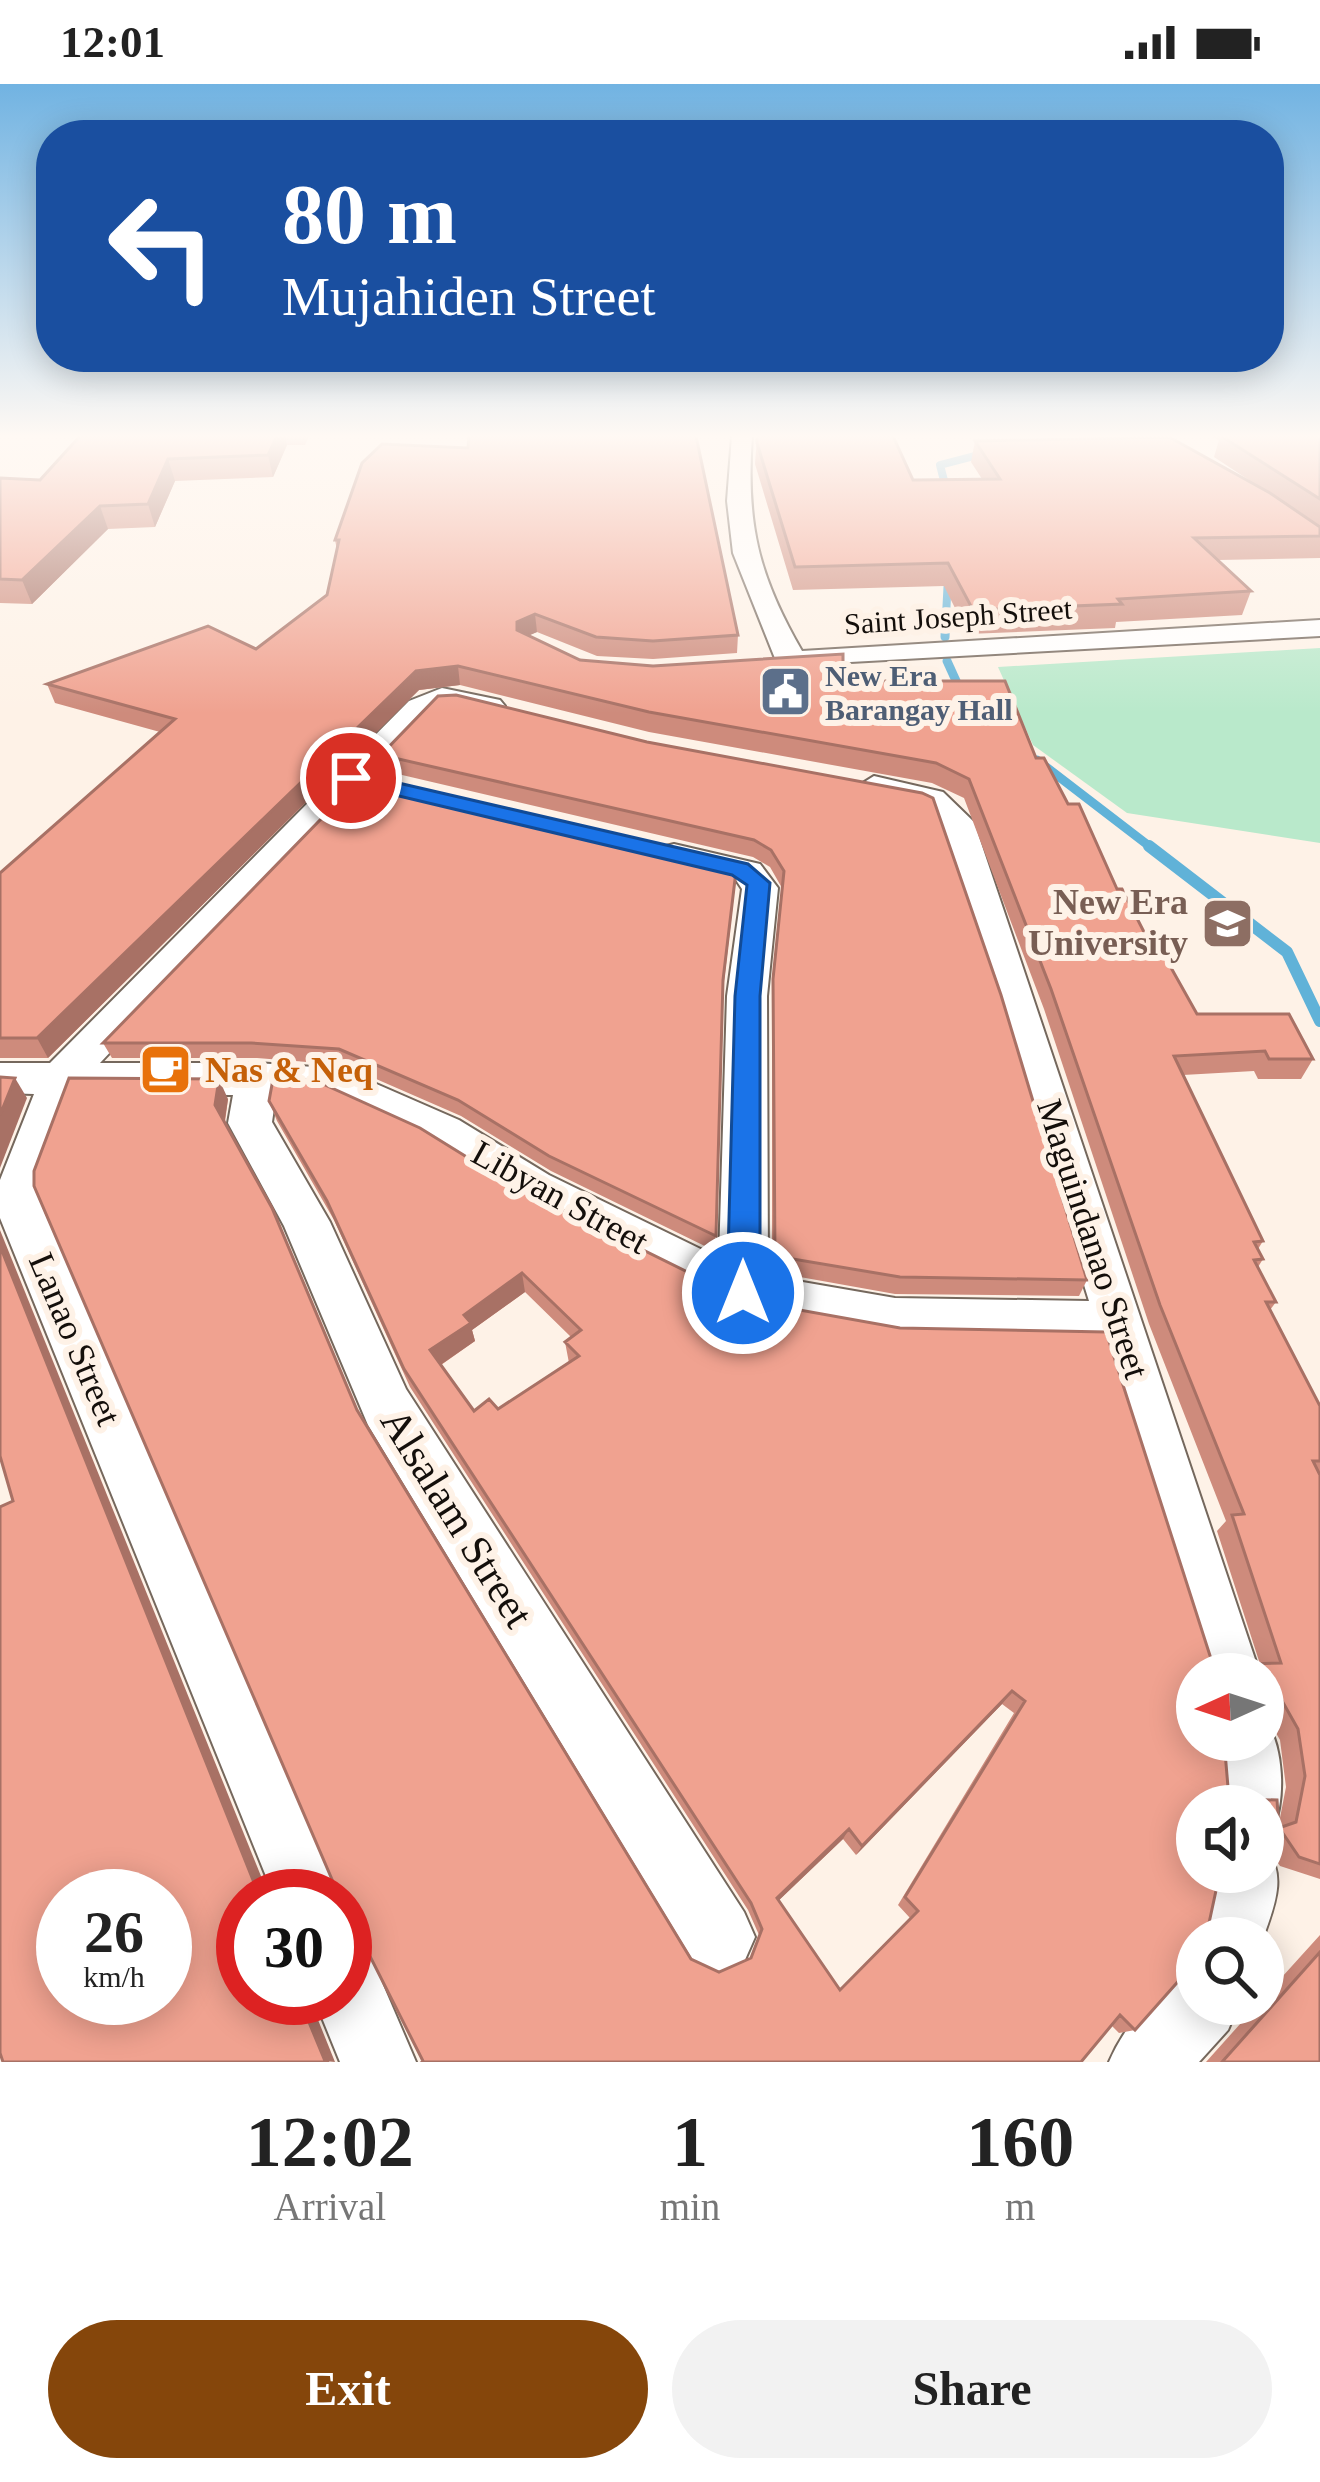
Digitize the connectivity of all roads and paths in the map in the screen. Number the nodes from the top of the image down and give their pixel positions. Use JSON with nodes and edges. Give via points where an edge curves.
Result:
{"nodes":[{"id":1,"x":739,"y":528,"type":"edge"},
{"id":2,"x":1320,"y":628,"type":"edge"},
{"id":3,"x":793,"y":659,"type":"junction"},
{"id":4,"x":753,"y":664,"type":"edge"},
{"id":5,"x":520,"y":714,"type":"edge"},
{"id":6,"x":351,"y":778,"type":"junction"},
{"id":7,"x":840,"y":780,"type":"edge"},
{"id":8,"x":397,"y":789,"type":"edge"},
{"id":9,"x":648,"y":848,"type":"edge"},
{"id":10,"x":62,"y":1077,"type":"junction"},
{"id":11,"x":0,"y":1078,"type":"edge"},
{"id":12,"x":257,"y":1078,"type":"junction"},
{"id":13,"x":743,"y":1293,"type":"junction"},
{"id":14,"x":1121,"y":1324,"type":"junction"},
{"id":15,"x":1223,"y":1653,"type":"edge"},
{"id":16,"x":298,"y":1869,"type":"edge"},
{"id":17,"x":719,"y":1936,"type":"dead end"},
{"id":18,"x":363,"y":2025,"type":"edge"},
{"id":19,"x":1182,"y":2025,"type":"edge"},
{"id":20,"x":378,"y":2062,"type":"edge"},
{"id":21,"x":1148,"y":2062,"type":"edge"}],
"edges":[{"from":1,"to":3,"type":"street","via":[[760,603]]},
{"from":2,"to":3,"type":"street","name":"Saint Joseph Street"},
{"from":3,"to":4,"type":"street","name":"Saint Joseph Street"},
{"from":5,"to":6,"type":"street","name":"Lanao Street","via":[[442,697],[419,707]]},
{"from":6,"to":8,"type":"street"},
{"from":6,"to":10,"type":"street","name":"Lanao Street"},
{"from":7,"to":14,"type":"street","name":"Maguindanao Street","via":[[930,796],[948,807]]},
{"from":9,"to":13,"type":"street","via":[[740,869],[759,883],[747,996]]},
{"from":10,"to":11,"type":"street","name":"Libyan Street"},
{"from":10,"to":12,"type":"street","name":"Libyan Street"},
{"from":10,"to":16,"type":"street","name":"Lanao Street","via":[[19,1208]]},
{"from":12,"to":13,"type":"street","name":"Libyan Street","via":[[327,1080],[363,1095]]},
{"from":12,"to":17,"type":"street","name":"Alsalam Street","via":[[250,1123],[306,1222],[378,1390]]},
{"from":13,"to":14,"type":"street","name":"Libyan Street","via":[[895,1319]]},
{"from":14,"to":15,"type":"street","name":"Maguindanao Street"},
{"from":18,"to":20,"type":"street"},
{"from":19,"to":21,"type":"street"}]}
